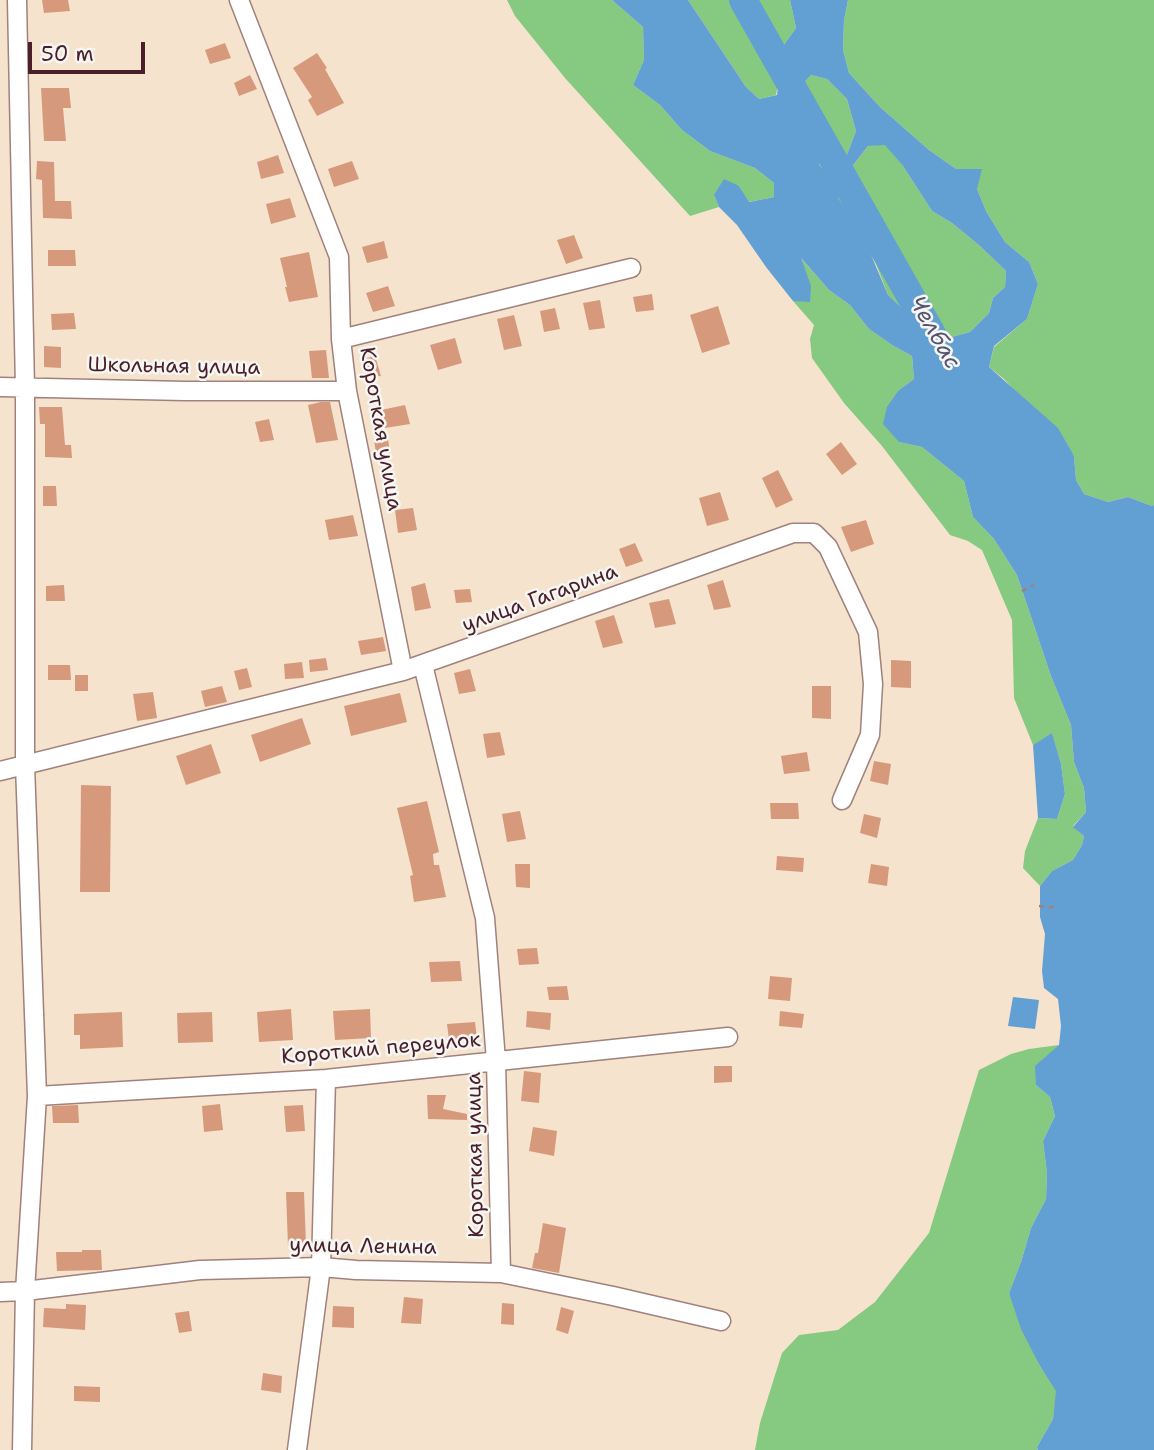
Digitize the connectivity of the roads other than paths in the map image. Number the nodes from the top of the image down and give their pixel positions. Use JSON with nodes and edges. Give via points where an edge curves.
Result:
{"nodes":[{"id":1,"x":17,"y":0,"type":"edge"},
{"id":2,"x":239,"y":0,"type":"edge"},
{"id":3,"x":631,"y":268,"type":"dead end"},
{"id":4,"x":341,"y":339,"type":"junction"},
{"id":5,"x":0,"y":387,"type":"edge"},
{"id":6,"x":25,"y":387,"type":"junction"},
{"id":7,"x":346,"y":391,"type":"junction"},
{"id":8,"x":423,"y":665,"type":"junction"},
{"id":9,"x":403,"y":671,"type":"junction"},
{"id":10,"x":25,"y":765,"type":"junction"},
{"id":11,"x":0,"y":771,"type":"edge"},
{"id":12,"x":842,"y":800,"type":"dead end"},
{"id":13,"x":728,"y":1037,"type":"dead end"},
{"id":14,"x":496,"y":1061,"type":"junction"},
{"id":15,"x":326,"y":1079,"type":"junction"},
{"id":16,"x":37,"y":1096,"type":"junction"},
{"id":17,"x":321,"y":1267,"type":"junction"},
{"id":18,"x":501,"y":1273,"type":"junction"},
{"id":19,"x":0,"y":1292,"type":"edge"},
{"id":20,"x":25,"y":1292,"type":"junction"},
{"id":21,"x":720,"y":1321,"type":"dead end"},
{"id":22,"x":22,"y":1450,"type":"edge"},
{"id":23,"x":298,"y":1450,"type":"edge"}],
"edges":[{"from":1,"to":6,"type":"street"},
{"from":2,"to":4,"type":"street","name":"Короткая улица","via":[[339,257]]},
{"from":3,"to":4,"type":"street"},
{"from":4,"to":7,"type":"street","name":"Короткая улица"},
{"from":5,"to":6,"type":"street","name":"Школьная улица"},
{"from":6,"to":7,"type":"street","name":"Школьная улица"},
{"from":6,"to":10,"type":"street"},
{"from":7,"to":9,"type":"street","name":"Короткая улица"},
{"from":8,"to":9,"type":"street","name":"улица Гагарина"},
{"from":8,"to":12,"type":"street","name":"улица Гагарина","via":[[793,533],[814,533],[828,547],[868,632],[873,684],[870,735]]},
{"from":8,"to":14,"type":"street","name":"Короткая улица","via":[[485,918]]},
{"from":9,"to":10,"type":"street","name":"улица Гагарина"},
{"from":10,"to":11,"type":"street","name":"улица Гагарина"},
{"from":10,"to":16,"type":"street"},
{"from":13,"to":14,"type":"street","name":"Короткий переулок"},
{"from":14,"to":15,"type":"street","name":"Короткий переулок"},
{"from":14,"to":18,"type":"street","name":"Короткая улица"},
{"from":15,"to":16,"type":"street","name":"Короткий переулок"},
{"from":15,"to":17,"type":"street"},
{"from":16,"to":20,"type":"street"},
{"from":17,"to":18,"type":"street","name":"улица Ленина"},
{"from":17,"to":20,"type":"street","name":"улица Ленина","via":[[200,1270]]},
{"from":17,"to":23,"type":"street"},
{"from":18,"to":21,"type":"street","name":"улица Ленина"},
{"from":19,"to":20,"type":"street","name":"улица Ленина"},
{"from":20,"to":22,"type":"street"}]}
